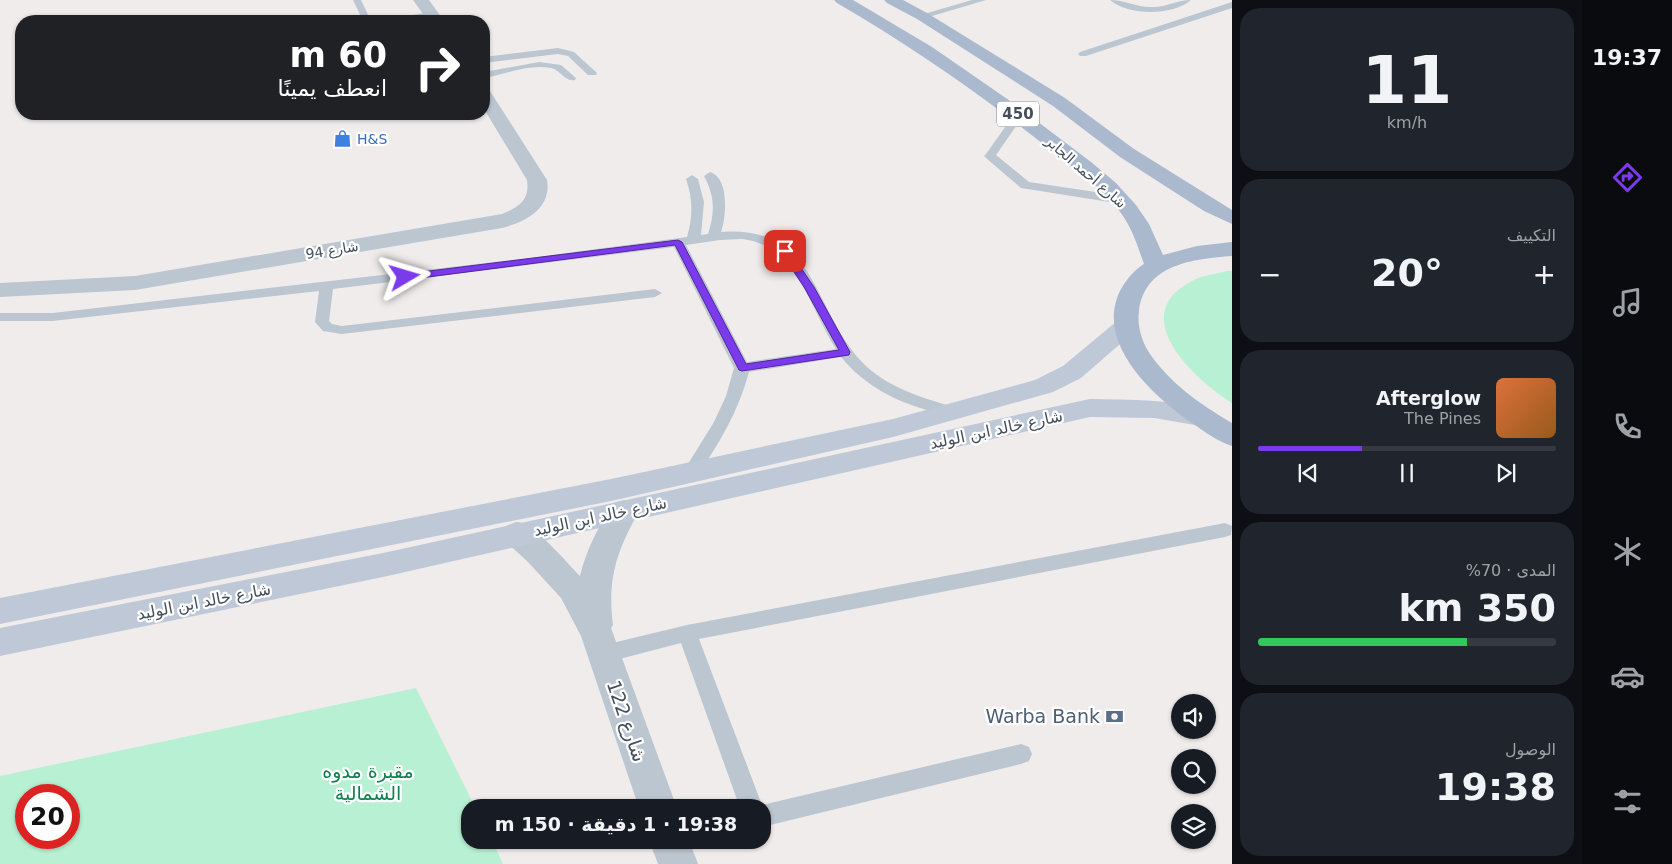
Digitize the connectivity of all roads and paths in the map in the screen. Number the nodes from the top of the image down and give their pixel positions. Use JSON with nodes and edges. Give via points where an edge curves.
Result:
{"nodes":[{"id":1,"x":357,"y":0,"type":"edge"},
{"id":2,"x":421,"y":0,"type":"edge"},
{"id":3,"x":842,"y":0,"type":"edge"},
{"id":4,"x":892,"y":0,"type":"edge"},
{"id":5,"x":982,"y":0,"type":"edge"},
{"id":6,"x":1114,"y":0,"type":"edge"},
{"id":7,"x":1187,"y":0,"type":"edge"},
{"id":8,"x":1232,"y":5,"type":"edge"},
{"id":9,"x":364,"y":15,"type":"edge"},
{"id":10,"x":432,"y":15,"type":"edge"},
{"id":11,"x":922,"y":16,"type":"junction"},
{"id":12,"x":1083,"y":54,"type":"dead end"},
{"id":13,"x":490,"y":59,"type":"edge"},
{"id":14,"x":592,"y":73,"type":"dead end"},
{"id":15,"x":490,"y":74,"type":"edge"},
{"id":16,"x":571,"y":78,"type":"dead end"},
{"id":17,"x":490,"y":105,"type":"edge"},
{"id":18,"x":1019,"y":115,"type":"junction"},
{"id":19,"x":1126,"y":153,"type":"junction"},
{"id":20,"x":1083,"y":166,"type":"junction"},
{"id":21,"x":710,"y":176,"type":"dead end"},
{"id":22,"x":692,"y":179,"type":"dead end"},
{"id":23,"x":1122,"y":200,"type":"junction"},
{"id":24,"x":1232,"y":218,"type":"edge"},
{"id":25,"x":713,"y":238,"type":"junction"},
{"id":26,"x":685,"y":241,"type":"junction"},
{"id":27,"x":1232,"y":249,"type":"edge"},
{"id":28,"x":1156,"y":265,"type":"junction"},
{"id":29,"x":327,"y":286,"type":"junction"},
{"id":30,"x":0,"y":290,"type":"edge"},
{"id":31,"x":655,"y":294,"type":"dead end"},
{"id":32,"x":0,"y":317,"type":"edge"},
{"id":33,"x":1126,"y":326,"type":"junction"},
{"id":34,"x":845,"y":352,"type":"junction"},
{"id":35,"x":742,"y":368,"type":"junction"},
{"id":36,"x":951,"y":412,"type":"junction"},
{"id":37,"x":1201,"y":417,"type":"junction"},
{"id":38,"x":1232,"y":436,"type":"edge"},
{"id":39,"x":691,"y":472,"type":"junction"},
{"id":40,"x":624,"y":511,"type":"junction"},
{"id":41,"x":1225,"y":530,"type":"dead end"},
{"id":42,"x":517,"y":534,"type":"junction"},
{"id":43,"x":0,"y":610,"type":"edge"},
{"id":44,"x":687,"y":633,"type":"junction"},
{"id":45,"x":0,"y":642,"type":"edge"},
{"id":46,"x":601,"y":644,"type":"junction"},
{"id":47,"x":1021,"y":754,"type":"dead end"},
{"id":48,"x":655,"y":799,"type":"edge"},
{"id":49,"x":749,"y":799,"type":"edge"},
{"id":50,"x":771,"y":814,"type":"edge"}],
"edges":[{"from":1,"to":9,"type":"lane"},
{"from":2,"to":10,"type":"street"},
{"from":3,"to":18,"type":"main road","name":"شارع أحمد الجابر","number":"450","via":[[883,23]]},
{"from":4,"to":11,"type":"main road","number":"450"},
{"from":5,"to":11,"type":"lane"},
{"from":6,"to":7,"type":"lane","via":[[1151,11],[1164,10]]},
{"from":8,"to":12,"type":"lane"},
{"from":11,"to":19,"type":"main road","number":"450","via":[[1059,102]]},
{"from":13,"to":14,"type":"lane","via":[[558,51],[571,54]]},
{"from":15,"to":16,"type":"lane","via":[[550,65],[561,68]]},
{"from":17,"to":30,"type":"street","name":"شارع 94","via":[[540,190],[534,204],[520,215],[502,222],[135,283]]},
{"from":18,"to":20,"type":"main road","name":"شارع أحمد الجابر","number":"450"},
{"from":18,"to":23,"type":"lane","via":[[990,156],[1025,185]]},
{"from":19,"to":20,"type":"main road","via":[[1127,164],[1120,168],[1108,170]]},
{"from":19,"to":24,"type":"main road","number":"450"},
{"from":20,"to":23,"type":"main road","name":"شارع أحمد الجابر","number":"450"},
{"from":21,"to":25,"type":"lane","via":[[721,200],[720,218]]},
{"from":22,"to":26,"type":"lane","via":[[699,211]]},
{"from":23,"to":28,"type":"main road","name":"شارع أحمد الجابر","number":"450","via":[[1137,220]]},
{"from":25,"to":26,"type":"lane"},
{"from":25,"to":34,"type":"lane","via":[[743,235],[765,239],[785,251]]},
{"from":26,"to":29,"type":"lane"},
{"from":26,"to":35,"type":"lane"},
{"from":27,"to":28,"type":"main road","via":[[1181,256]]},
{"from":28,"to":33,"type":"main road","via":[[1137,281],[1126,302]]},
{"from":29,"to":31,"type":"lane","via":[[322,322],[328,328],[342,330]]},
{"from":29,"to":32,"type":"lane","via":[[53,317]]},
{"from":33,"to":36,"type":"main road","name":"شارع خالد ابن الوليد","via":[[1072,372],[1044,386]]},
{"from":33,"to":37,"type":"main road","via":[[1134,349],[1157,380]]},
{"from":34,"to":35,"type":"lane"},
{"from":34,"to":36,"type":"lane","via":[[893,394]]},
{"from":35,"to":39,"type":"lane","via":[[737,390],[721,426]]},
{"from":36,"to":39,"type":"main road","name":"شارع خالد ابن الوليد","via":[[893,428]]},
{"from":37,"to":38,"type":"main road"},
{"from":37,"to":40,"type":"main road","name":"شارع خالد ابن الوليد","via":[[1154,409],[1090,408]]},
{"from":39,"to":43,"type":"main road","name":"شارع خالد ابن الوليد"},
{"from":40,"to":42,"type":"main road","name":"شارع خالد ابن الوليد"},
{"from":40,"to":46,"type":"street","name":"شارع 122","via":[[602,550],[595,576],[593,604]]},
{"from":41,"to":44,"type":"lane"},
{"from":42,"to":45,"type":"main road","name":"شارع خالد ابن الوليد","via":[[273,588]]},
{"from":42,"to":46,"type":"street","name":"شارع 122","via":[[572,589]]},
{"from":44,"to":46,"type":"lane"},
{"from":44,"to":49,"type":"lane"},
{"from":46,"to":48,"type":"street","name":"شارع 122"},
{"from":47,"to":50,"type":"lane"}]}
